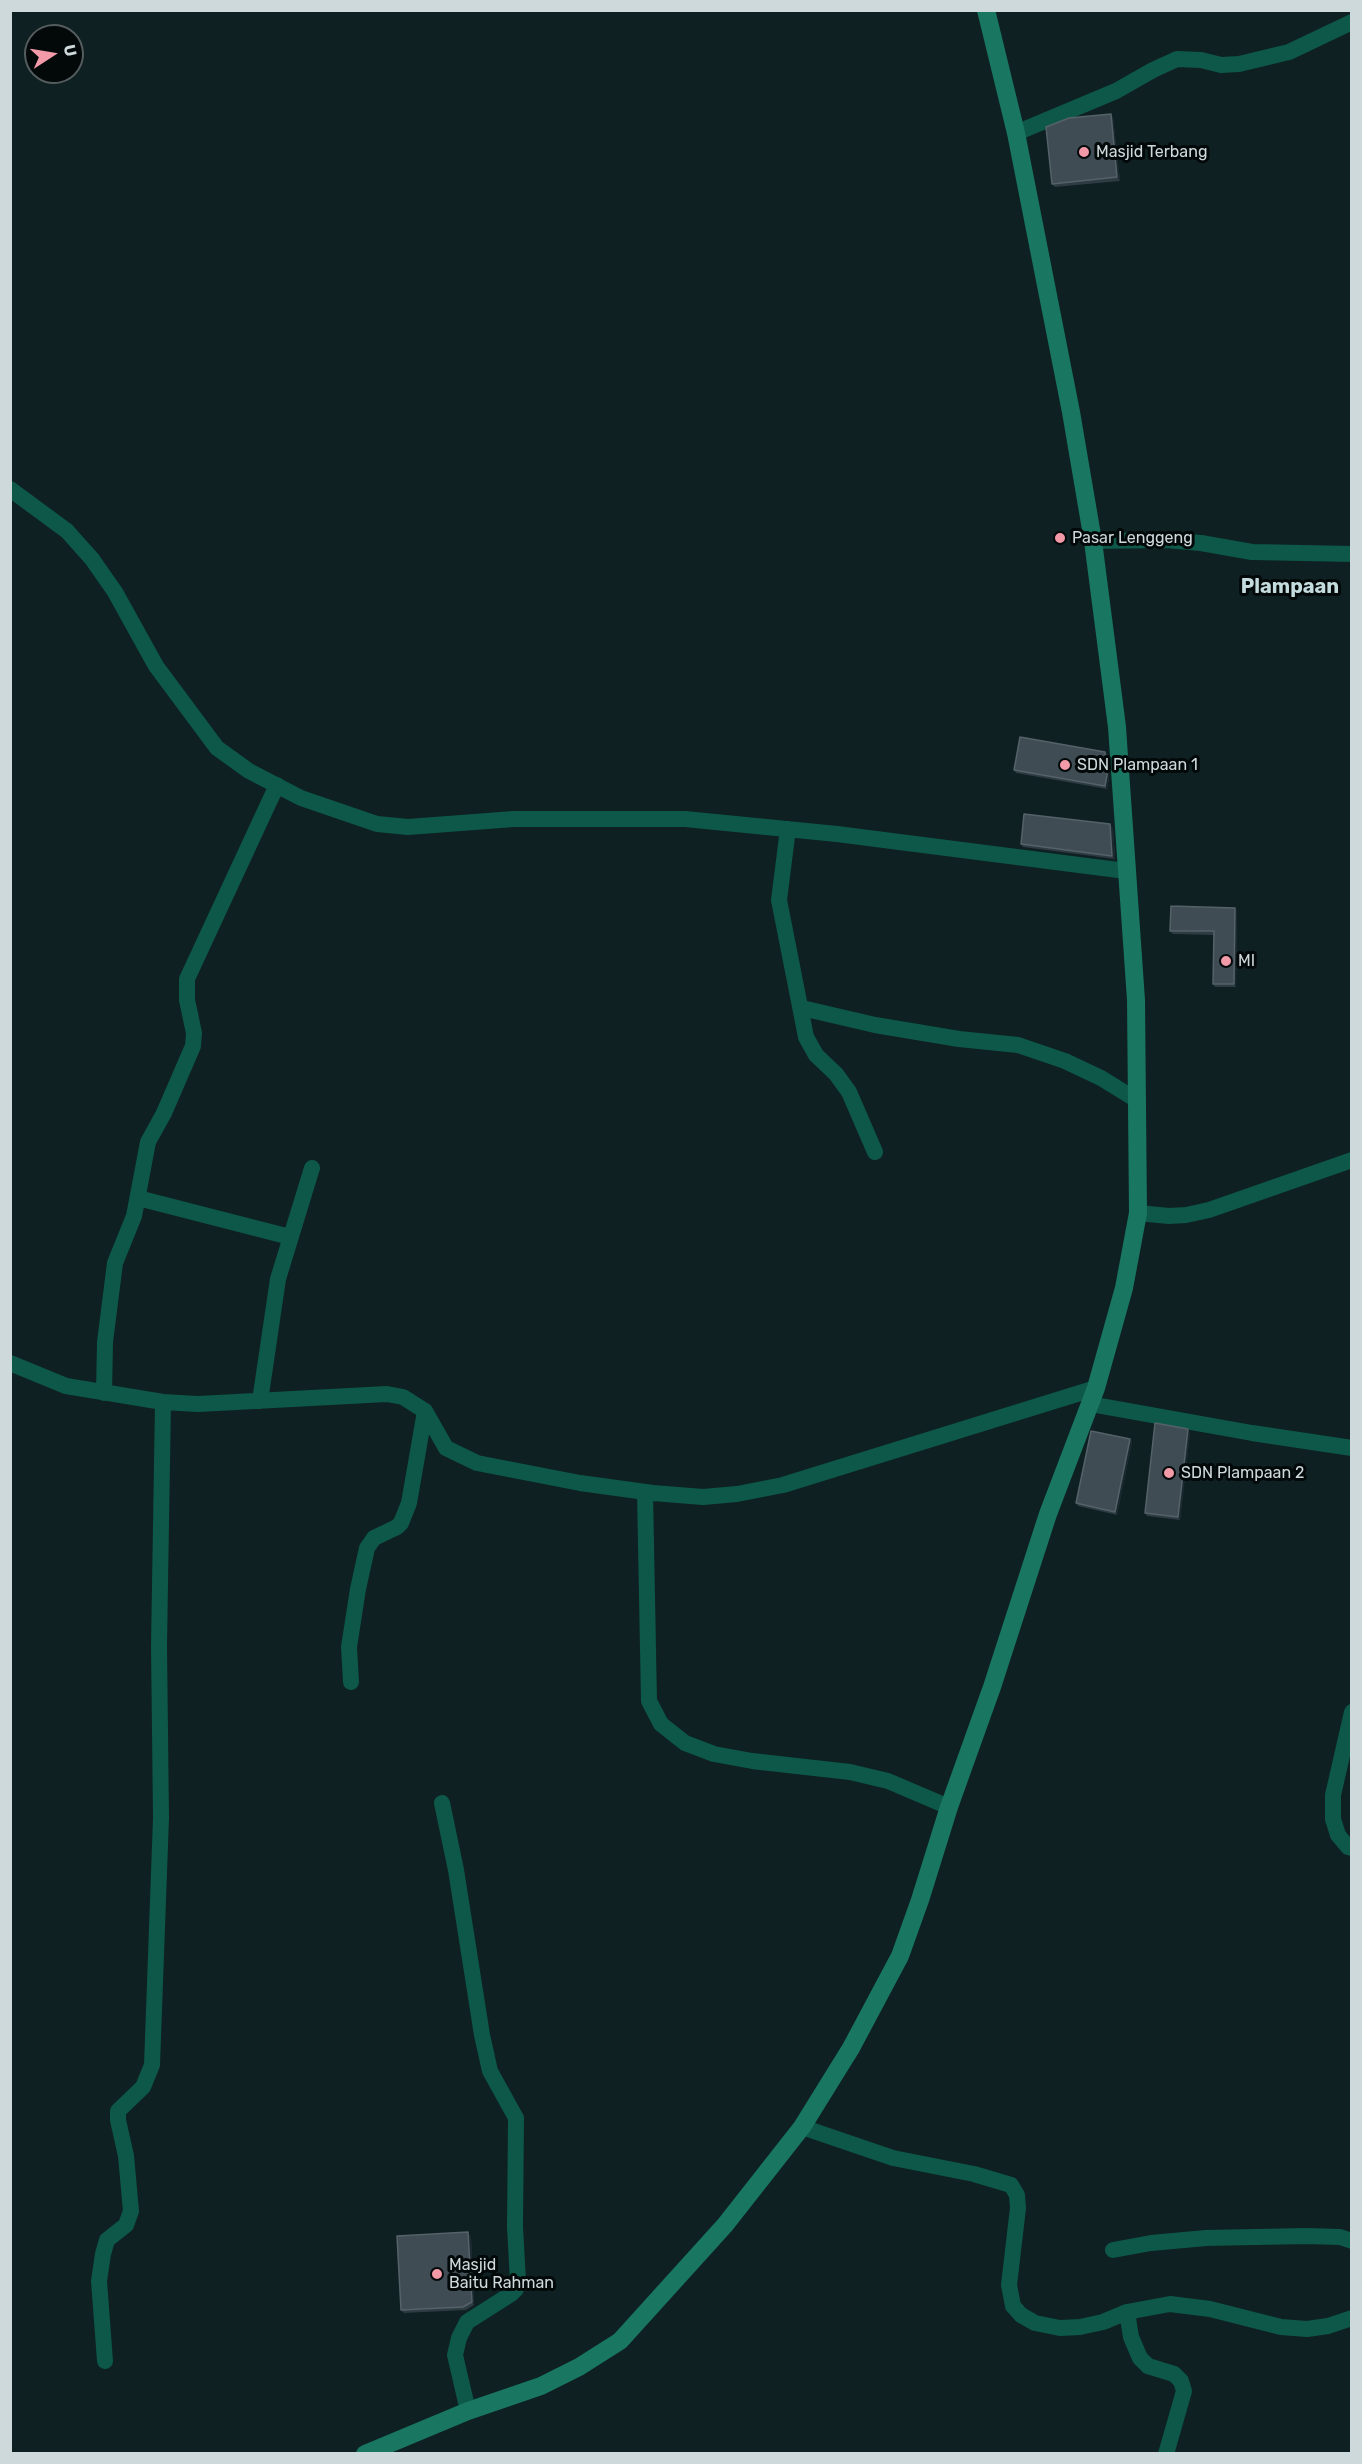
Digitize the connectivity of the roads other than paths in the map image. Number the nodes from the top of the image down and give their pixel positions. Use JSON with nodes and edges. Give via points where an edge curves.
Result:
{"nodes":[{"id":1,"x":986,"y":10,"type":"edge"},
{"id":2,"x":1352,"y":21,"type":"edge"},
{"id":3,"x":1016,"y":133,"type":"junction"},
{"id":4,"x":10,"y":489,"type":"edge"},
{"id":5,"x":1093,"y":541,"type":"junction"},
{"id":6,"x":1352,"y":554,"type":"edge"},
{"id":7,"x":277,"y":785,"type":"junction"},
{"id":8,"x":788,"y":829,"type":"junction"},
{"id":9,"x":1126,"y":871,"type":"junction"},
{"id":10,"x":802,"y":1008,"type":"junction"},
{"id":11,"x":1135,"y":1099,"type":"junction"},
{"id":12,"x":875,"y":1152,"type":"dead end"},
{"id":13,"x":1352,"y":1160,"type":"edge"},
{"id":14,"x":312,"y":1168,"type":"dead end"},
{"id":15,"x":138,"y":1198,"type":"junction"},
{"id":16,"x":1138,"y":1213,"type":"junction"},
{"id":17,"x":290,"y":1237,"type":"junction"},
{"id":18,"x":10,"y":1364,"type":"edge"},
{"id":19,"x":104,"y":1393,"type":"junction"},
{"id":20,"x":1093,"y":1396,"type":"junction"},
{"id":21,"x":163,"y":1401,"type":"junction"},
{"id":22,"x":260,"y":1401,"type":"junction"},
{"id":23,"x":425,"y":1411,"type":"junction"},
{"id":24,"x":1352,"y":1448,"type":"edge"},
{"id":25,"x":645,"y":1492,"type":"junction"},
{"id":26,"x":351,"y":1682,"type":"dead end"},
{"id":27,"x":1352,"y":1712,"type":"edge"},
{"id":28,"x":442,"y":1803,"type":"dead end"},
{"id":29,"x":949,"y":1808,"type":"junction"},
{"id":30,"x":1352,"y":1848,"type":"edge"},
{"id":31,"x":802,"y":2127,"type":"junction"},
{"id":32,"x":1352,"y":2241,"type":"edge"},
{"id":33,"x":1113,"y":2250,"type":"dead end"},
{"id":34,"x":1127,"y":2312,"type":"junction"},
{"id":35,"x":1352,"y":2318,"type":"edge"},
{"id":36,"x":105,"y":2361,"type":"dead end"},
{"id":37,"x":468,"y":2411,"type":"junction"},
{"id":38,"x":366,"y":2454,"type":"edge"},
{"id":39,"x":1166,"y":2454,"type":"edge"}],
"edges":[{"from":1,"to":3,"type":"street"},
{"from":2,"to":3,"type":"street","via":[[1289,52],[1239,64],[1177,59],[1116,91]]},
{"from":3,"to":5,"type":"street"},
{"from":4,"to":7,"type":"street","via":[[67,531],[92,560],[115,592],[156,666],[217,748]]},
{"from":5,"to":6,"type":"street","via":[[1166,540],[1252,552]]},
{"from":5,"to":9,"type":"street","via":[[1117,727]]},
{"from":7,"to":8,"type":"street","via":[[301,798],[377,824],[408,827],[514,819],[662,819]]},
{"from":7,"to":15,"type":"street","via":[[187,979],[193,1046],[148,1142]]},
{"from":8,"to":9,"type":"street"},
{"from":8,"to":10,"type":"street","via":[[779,900]]},
{"from":9,"to":11,"type":"street","via":[[1136,1000]]},
{"from":10,"to":11,"type":"street","via":[[875,1025],[1018,1045],[1074,1065]]},
{"from":10,"to":12,"type":"street","via":[[806,1037],[816,1055],[849,1092]]},
{"from":11,"to":16,"type":"street"},
{"from":13,"to":16,"type":"street","via":[[1209,1210],[1169,1216]]},
{"from":14,"to":17,"type":"street"},
{"from":15,"to":17,"type":"street"},
{"from":15,"to":19,"type":"street","via":[[115,1263],[105,1342]]},
{"from":16,"to":20,"type":"street","via":[[1124,1288]]},
{"from":17,"to":22,"type":"street","via":[[278,1279]]},
{"from":18,"to":19,"type":"street","via":[[66,1386]]},
{"from":19,"to":21,"type":"street"},
{"from":20,"to":24,"type":"street","via":[[1252,1433]]},
{"from":20,"to":25,"type":"street","via":[[783,1485],[703,1497]]},
{"from":20,"to":29,"type":"street","via":[[1048,1514]]},
{"from":21,"to":22,"type":"street"},
{"from":21,"to":36,"type":"street","via":[[161,1818],[153,2065],[143,2087],[118,2111],[131,2211],[126,2225],[107,2240],[103,2254],[99,2282]]},
{"from":22,"to":23,"type":"street","via":[[387,1394],[403,1397]]},
{"from":23,"to":25,"type":"street","via":[[446,1448],[477,1462]]},
{"from":23,"to":26,"type":"street","via":[[409,1503],[397,1527],[374,1538],[367,1548],[349,1647]]},
{"from":25,"to":29,"type":"street","via":[[649,1701],[661,1724],[685,1743],[714,1754],[850,1772],[888,1781]]},
{"from":27,"to":30,"type":"street","via":[[1333,1795],[1338,1835]]},
{"from":28,"to":37,"type":"street","via":[[490,2071],[516,2118],[518,2281],[511,2294],[467,2322],[459,2337],[455,2355]]},
{"from":29,"to":31,"type":"street","via":[[900,1956],[851,2048]]},
{"from":31,"to":34,"type":"street","via":[[893,2158],[1011,2185],[1018,2208],[1009,2285],[1013,2306],[1035,2323],[1080,2327]]},
{"from":31,"to":37,"type":"street","via":[[725,2225],[620,2341],[541,2386]]},
{"from":32,"to":33,"type":"street","via":[[1306,2236],[1206,2238]]},
{"from":34,"to":35,"type":"street","via":[[1186,2305],[1271,2325],[1307,2329]]},
{"from":34,"to":39,"type":"street","via":[[1134,2348],[1140,2358],[1149,2366],[1174,2374],[1184,2391]]},
{"from":37,"to":38,"type":"street"}]}
